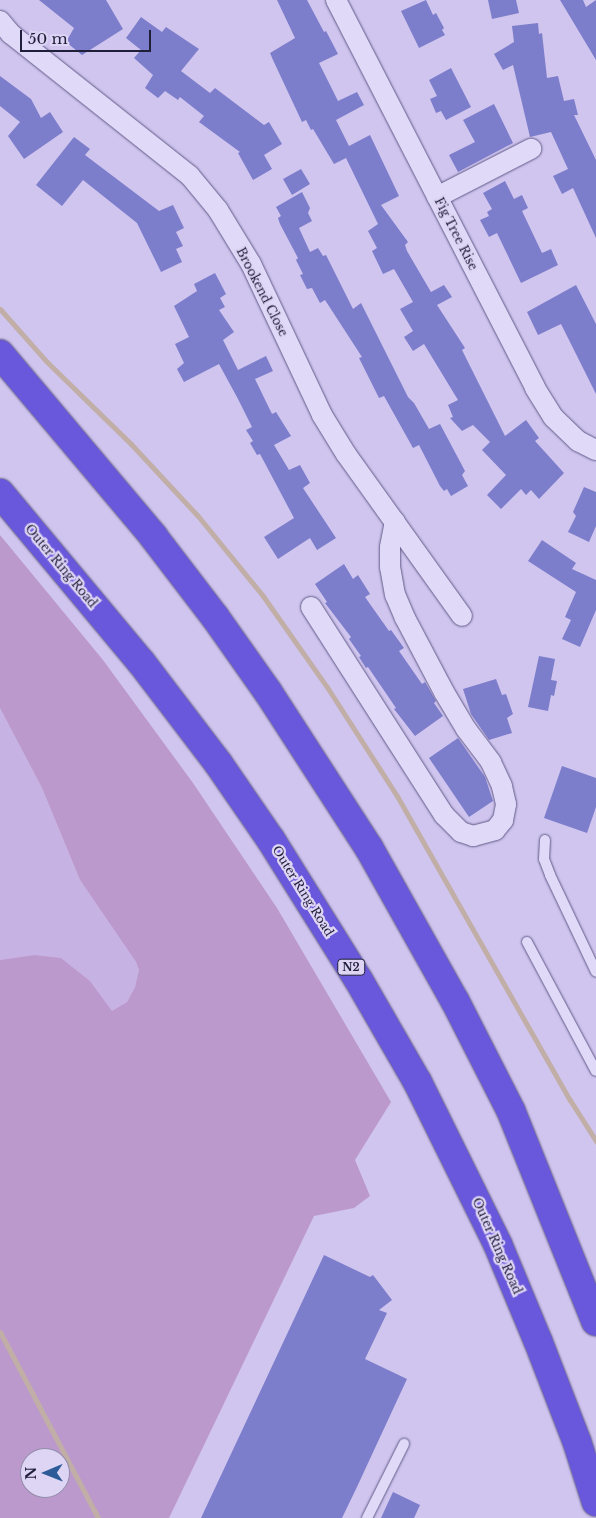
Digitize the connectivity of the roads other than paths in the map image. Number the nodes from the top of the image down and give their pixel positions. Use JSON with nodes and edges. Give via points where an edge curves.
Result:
{"nodes":[{"id":1,"x":336,"y":0,"type":"edge"},
{"id":2,"x":0,"y":21,"type":"edge"},
{"id":3,"x":531,"y":149,"type":"dead end"},
{"id":4,"x":437,"y":197,"type":"junction"},
{"id":5,"x":0,"y":354,"type":"edge"},
{"id":6,"x":596,"y":450,"type":"edge"},
{"id":7,"x":0,"y":493,"type":"edge"},
{"id":8,"x":395,"y":521,"type":"junction"},
{"id":9,"x":311,"y":608,"type":"dead end"},
{"id":10,"x":462,"y":616,"type":"dead end"},
{"id":11,"x":544,"y":840,"type":"dead end"},
{"id":12,"x":527,"y":942,"type":"dead end"},
{"id":13,"x":596,"y":972,"type":"edge"},
{"id":14,"x":596,"y":1071,"type":"edge"},
{"id":15,"x":596,"y":1322,"type":"edge"},
{"id":16,"x":404,"y":1444,"type":"dead end"},
{"id":17,"x":596,"y":1502,"type":"edge"},
{"id":18,"x":367,"y":1518,"type":"edge"}],
"edges":[{"from":1,"to":4,"type":"street","name":"Fig Tree Rise"},
{"from":2,"to":8,"type":"street","name":"Brookend Close","via":[[10,34],[190,176],[218,210],[250,264],[322,414],[346,454]]},
{"from":3,"to":4,"type":"street"},
{"from":4,"to":6,"type":"street","name":"Fig Tree Rise","via":[[549,410],[578,441]]},
{"from":5,"to":15,"type":"highway","via":[[154,536],[273,700],[369,848],[455,1001],[512,1112]]},
{"from":7,"to":17,"type":"highway","name":"Outer Ring Road","number":"N2","via":[[141,662],[218,763],[271,840],[358,979],[417,1081],[498,1245],[577,1442]]},
{"from":8,"to":9,"type":"street","via":[[390,547],[395,595],[444,692],[491,762],[502,786],[506,804],[503,820],[495,830],[484,835],[468,834],[444,815]]},
{"from":8,"to":10,"type":"street","name":"Brookend Close"},
{"from":11,"to":13,"type":"lane","via":[[544,859],[550,875]]},
{"from":12,"to":14,"type":"lane"},
{"from":16,"to":18,"type":"lane"}]}
